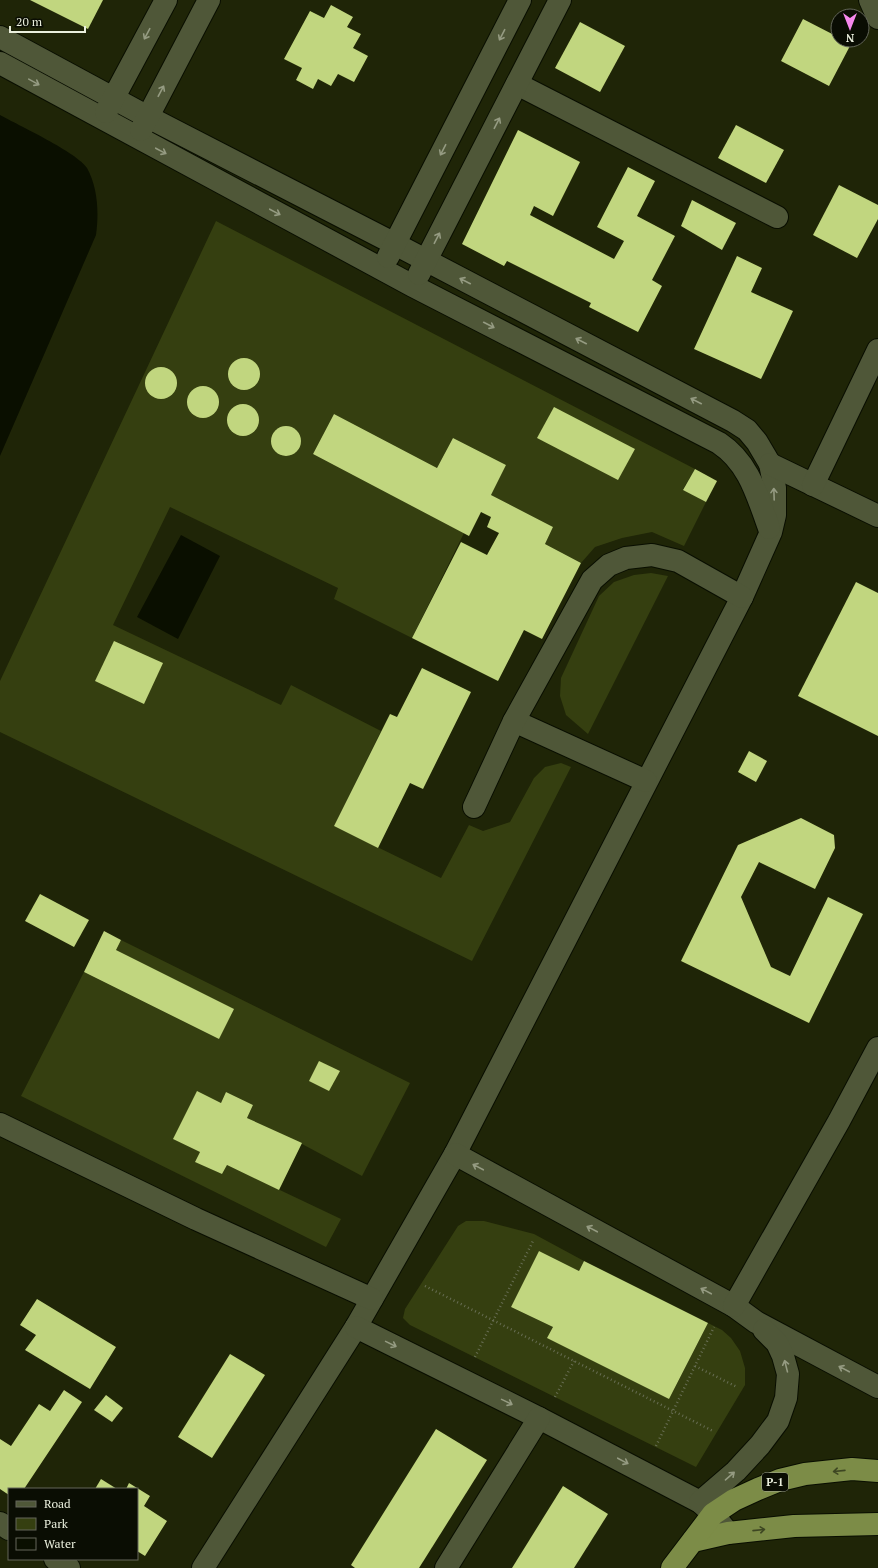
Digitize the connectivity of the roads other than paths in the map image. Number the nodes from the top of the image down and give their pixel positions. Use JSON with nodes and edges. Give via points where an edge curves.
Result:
{"nodes":[{"id":1,"x":166,"y":0,"type":"edge"},
{"id":2,"x":209,"y":0,"type":"edge"},
{"id":3,"x":520,"y":0,"type":"edge"},
{"id":4,"x":560,"y":0,"type":"edge"},
{"id":5,"x":870,"y":0,"type":"edge"},
{"id":6,"x":878,"y":18,"type":"edge"},
{"id":7,"x":0,"y":37,"type":"edge"},
{"id":8,"x":0,"y":63,"type":"edge"},
{"id":9,"x":517,"y":84,"type":"junction"},
{"id":10,"x":113,"y":99,"type":"junction"},
{"id":11,"x":148,"y":117,"type":"junction"},
{"id":12,"x":102,"y":119,"type":"junction"},
{"id":13,"x":137,"y":138,"type":"junction"},
{"id":14,"x":777,"y":217,"type":"dead end"},
{"id":15,"x":395,"y":244,"type":"junction"},
{"id":16,"x":425,"y":260,"type":"junction"},
{"id":17,"x":382,"y":268,"type":"junction"},
{"id":18,"x":413,"y":286,"type":"junction"},
{"id":19,"x":878,"y":350,"type":"edge"},
{"id":20,"x":770,"y":464,"type":"junction"},
{"id":21,"x":813,"y":485,"type":"junction"},
{"id":22,"x":878,"y":516,"type":"edge"},
{"id":23,"x":771,"y":532,"type":"junction"},
{"id":24,"x":742,"y":597,"type":"junction"},
{"id":25,"x":514,"y":721,"type":"junction"},
{"id":26,"x":646,"y":782,"type":"junction"},
{"id":27,"x":474,"y":807,"type":"dead end"},
{"id":28,"x":878,"y":1048,"type":"edge"},
{"id":29,"x":0,"y":1124,"type":"edge"},
{"id":30,"x":455,"y":1154,"type":"junction"},
{"id":31,"x":372,"y":1299,"type":"junction"},
{"id":32,"x":734,"y":1306,"type":"junction"},
{"id":33,"x":756,"y":1322,"type":"junction"},
{"id":34,"x":356,"y":1327,"type":"junction"},
{"id":35,"x":878,"y":1387,"type":"edge"},
{"id":36,"x":539,"y":1418,"type":"junction"},
{"id":37,"x":878,"y":1471,"type":"edge"},
{"id":38,"x":707,"y":1508,"type":"junction"},
{"id":39,"x":878,"y":1524,"type":"edge"},
{"id":40,"x":728,"y":1533,"type":"junction"},
{"id":41,"x":693,"y":1541,"type":"junction"},
{"id":42,"x":57,"y":1560,"type":"edge"},
{"id":43,"x":69,"y":1568,"type":"edge"},
{"id":44,"x":203,"y":1568,"type":"edge"},
{"id":45,"x":446,"y":1568,"type":"edge"},
{"id":46,"x":672,"y":1568,"type":"edge"}],
"edges":[{"from":1,"to":10,"type":"street","one_way":true},
{"from":11,"to":2,"type":"street","one_way":true},
{"from":3,"to":15,"type":"street","one_way":true},
{"from":4,"to":9,"type":"street"},
{"from":5,"to":6,"type":"street"},
{"from":7,"to":10,"type":"street"},
{"from":8,"to":12,"type":"street","one_way":true},
{"from":9,"to":14,"type":"street"},
{"from":16,"to":9,"type":"street","one_way":true},
{"from":10,"to":11,"type":"street"},
{"from":10,"to":12,"type":"street"},
{"from":11,"to":13,"type":"street"},
{"from":11,"to":15,"type":"street"},
{"from":12,"to":13,"type":"street"},
{"from":13,"to":17,"type":"street","one_way":true},
{"from":15,"to":16,"type":"street"},
{"from":15,"to":17,"type":"street"},
{"from":16,"to":18,"type":"street"},
{"from":20,"to":16,"type":"street","one_way":true,"via":[[747,430],[733,421]]},
{"from":17,"to":18,"type":"street"},
{"from":18,"to":23,"type":"street","one_way":true,"via":[[712,439],[730,451],[750,477]]},
{"from":19,"to":21,"type":"street"},
{"from":20,"to":21,"type":"street"},
{"from":23,"to":20,"type":"street","one_way":true,"via":[[775,514]]},
{"from":21,"to":22,"type":"street"},
{"from":23,"to":24,"type":"street"},
{"from":24,"to":25,"type":"street","via":[[678,561],[652,555],[626,558],[609,565],[592,580]]},
{"from":24,"to":26,"type":"street"},
{"from":25,"to":26,"type":"street"},
{"from":25,"to":27,"type":"street"},
{"from":26,"to":30,"type":"street"},
{"from":28,"to":32,"type":"street"},
{"from":29,"to":31,"type":"street","via":[[196,1219]]},
{"from":30,"to":31,"type":"street"},
{"from":32,"to":30,"type":"street","one_way":true},
{"from":31,"to":34,"type":"street"},
{"from":32,"to":33,"type":"street"},
{"from":35,"to":33,"type":"street","one_way":true},
{"from":38,"to":33,"type":"street","one_way":true,"via":[[778,1421],[786,1398],[788,1374],[783,1356],[776,1343]]},
{"from":34,"to":36,"type":"street","one_way":true},
{"from":34,"to":44,"type":"street"},
{"from":36,"to":38,"type":"street","one_way":true},
{"from":36,"to":45,"type":"street"},
{"from":37,"to":38,"type":"highway","number":"P-1","one_way":true,"via":[[852,1469],[805,1474],[780,1480],[734,1500]]},
{"from":38,"to":40,"type":"street"},
{"from":38,"to":41,"type":"highway","number":"P-1"},
{"from":40,"to":39,"type":"highway","one_way":true,"via":[[794,1526]]},
{"from":40,"to":41,"type":"highway"},
{"from":41,"to":46,"type":"highway","number":"P-1"},
{"from":42,"to":43,"type":"street"}]}
